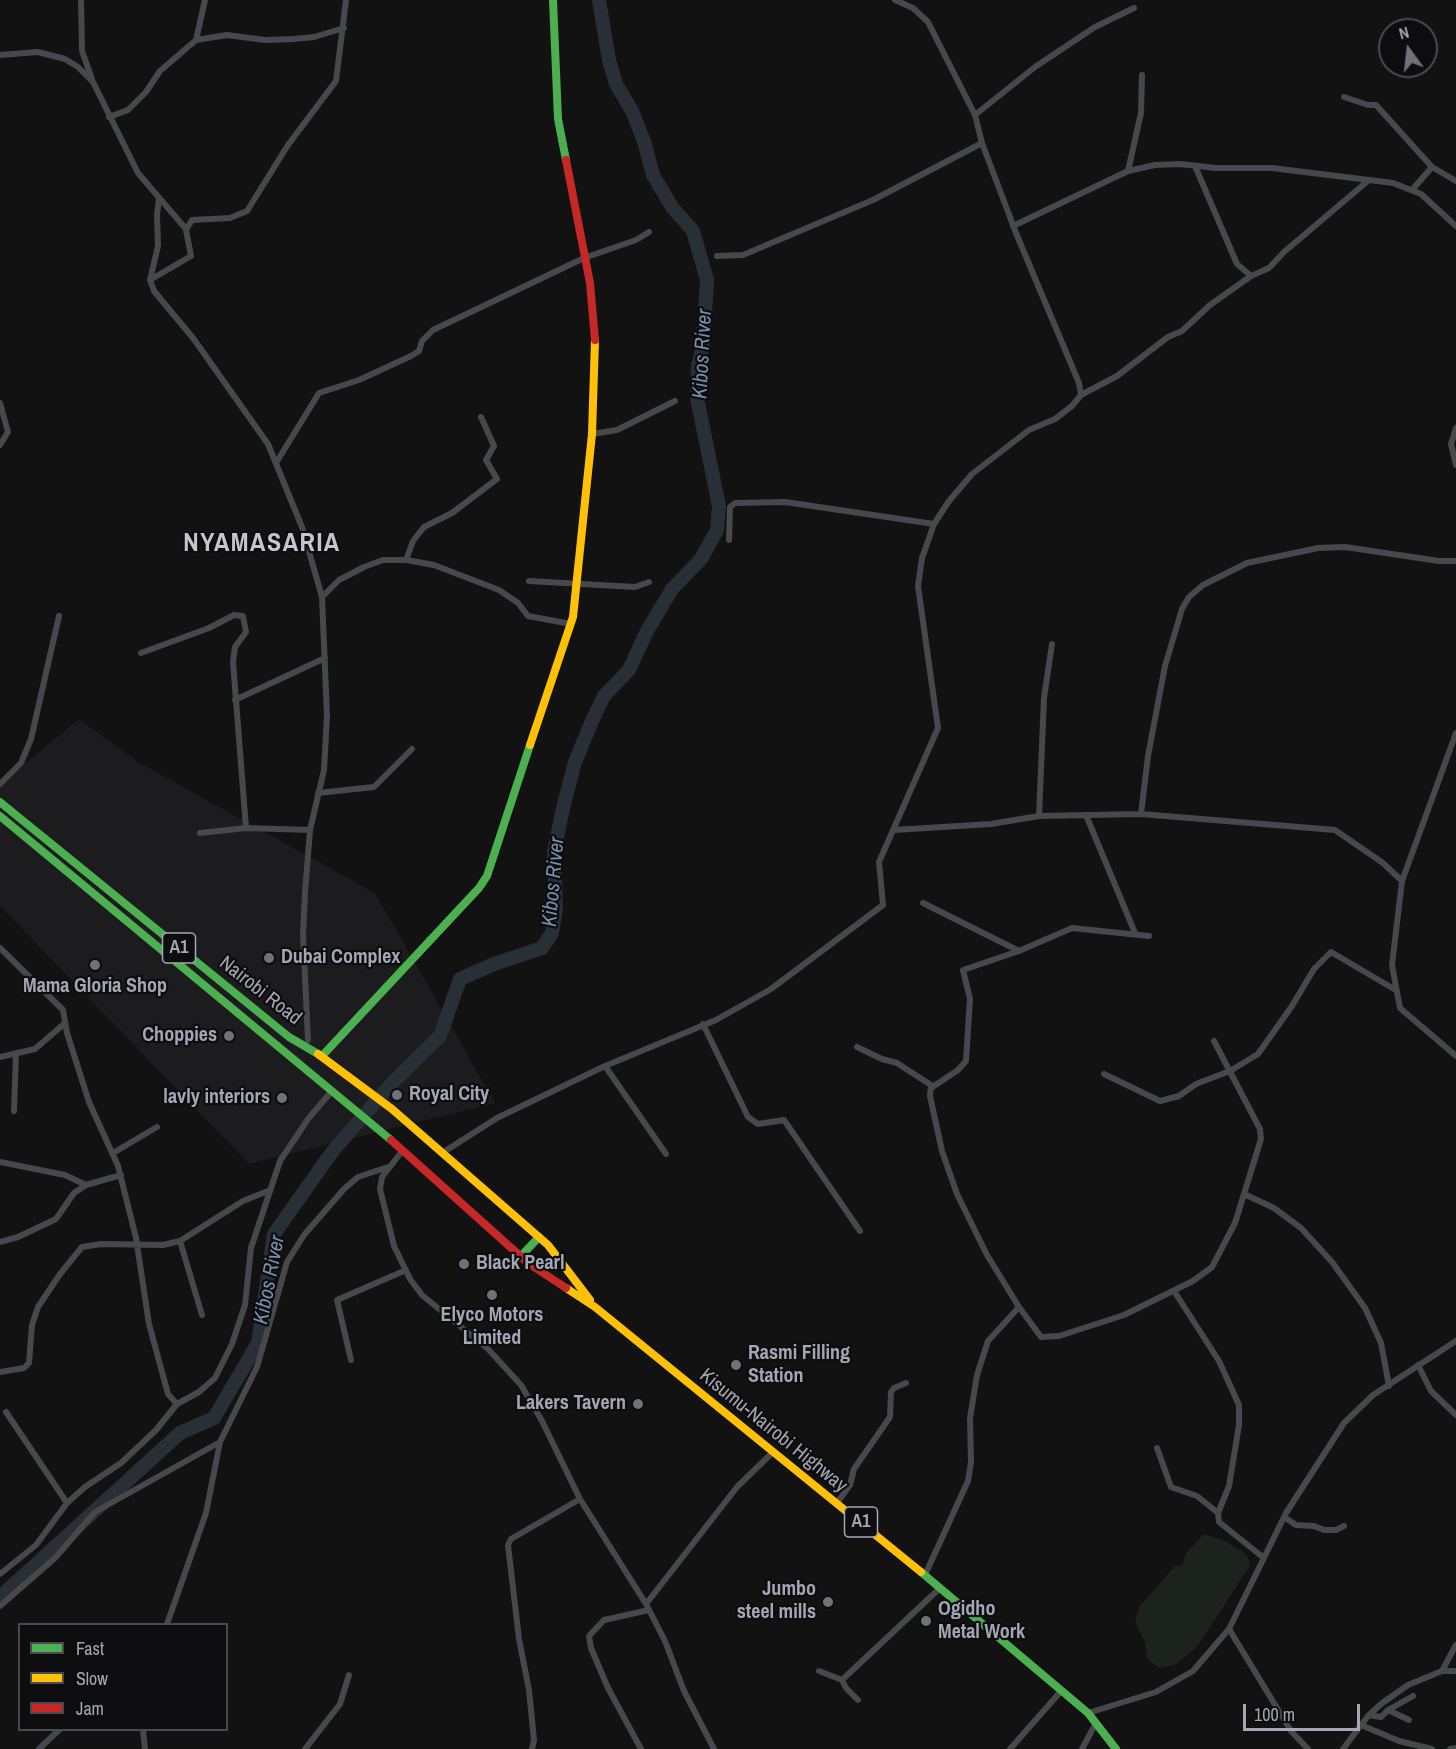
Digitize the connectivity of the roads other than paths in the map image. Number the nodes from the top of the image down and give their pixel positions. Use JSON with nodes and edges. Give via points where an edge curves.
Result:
{"nodes":[{"id":1,"x":81,"y":0,"type":"edge"},
{"id":2,"x":205,"y":0,"type":"edge"},
{"id":3,"x":346,"y":0,"type":"edge"},
{"id":4,"x":553,"y":0,"type":"edge"},
{"id":5,"x":895,"y":0,"type":"edge"},
{"id":6,"x":1134,"y":8,"type":"dead end"},
{"id":7,"x":344,"y":28,"type":"junction"},
{"id":8,"x":196,"y":40,"type":"junction"},
{"id":9,"x":0,"y":55,"type":"edge"},
{"id":10,"x":1142,"y":75,"type":"dead end"},
{"id":11,"x":93,"y":82,"type":"junction"},
{"id":12,"x":1344,"y":97,"type":"dead end"},
{"id":13,"x":975,"y":115,"type":"junction"},
{"id":14,"x":109,"y":117,"type":"junction"},
{"id":15,"x":982,"y":143,"type":"junction"},
{"id":16,"x":1195,"y":166,"type":"junction"},
{"id":17,"x":1432,"y":167,"type":"junction"},
{"id":18,"x":1128,"y":171,"type":"junction"},
{"id":19,"x":1369,"y":180,"type":"junction"},
{"id":20,"x":1456,"y":181,"type":"edge"},
{"id":21,"x":1412,"y":190,"type":"junction"},
{"id":22,"x":159,"y":198,"type":"junction"},
{"id":23,"x":1014,"y":226,"type":"junction"},
{"id":24,"x":1456,"y":226,"type":"edge"},
{"id":25,"x":186,"y":230,"type":"junction"},
{"id":26,"x":649,"y":232,"type":"dead end"},
{"id":27,"x":717,"y":256,"type":"dead end"},
{"id":28,"x":584,"y":258,"type":"junction"},
{"id":29,"x":1251,"y":276,"type":"junction"},
{"id":30,"x":150,"y":280,"type":"junction"},
{"id":31,"x":1081,"y":395,"type":"junction"},
{"id":32,"x":675,"y":401,"type":"dead end"},
{"id":33,"x":0,"y":403,"type":"edge"},
{"id":34,"x":481,"y":417,"type":"dead end"},
{"id":35,"x":1456,"y":428,"type":"edge"},
{"id":36,"x":592,"y":434,"type":"junction"},
{"id":37,"x":1454,"y":436,"type":"edge"},
{"id":38,"x":0,"y":445,"type":"edge"},
{"id":39,"x":276,"y":463,"type":"junction"},
{"id":40,"x":1456,"y":465,"type":"edge"},
{"id":41,"x":934,"y":524,"type":"junction"},
{"id":42,"x":729,"y":540,"type":"dead end"},
{"id":43,"x":406,"y":560,"type":"junction"},
{"id":44,"x":1456,"y":561,"type":"edge"},
{"id":45,"x":529,"y":581,"type":"dead end"},
{"id":46,"x":649,"y":582,"type":"dead end"},
{"id":47,"x":578,"y":583,"type":"junction"},
{"id":48,"x":322,"y":597,"type":"junction"},
{"id":49,"x":59,"y":616,"type":"dead end"},
{"id":50,"x":571,"y":624,"type":"junction"},
{"id":51,"x":1052,"y":644,"type":"dead end"},
{"id":52,"x":141,"y":653,"type":"dead end"},
{"id":53,"x":325,"y":658,"type":"junction"},
{"id":54,"x":236,"y":700,"type":"junction"},
{"id":55,"x":1456,"y":733,"type":"edge"},
{"id":56,"x":1455,"y":743,"type":"edge"},
{"id":57,"x":412,"y":749,"type":"dead end"},
{"id":58,"x":0,"y":784,"type":"edge"},
{"id":59,"x":318,"y":793,"type":"junction"},
{"id":60,"x":0,"y":802,"type":"edge"},
{"id":61,"x":1141,"y":814,"type":"junction"},
{"id":62,"x":1086,"y":815,"type":"junction"},
{"id":63,"x":0,"y":816,"type":"edge"},
{"id":64,"x":1039,"y":816,"type":"junction"},
{"id":65,"x":246,"y":828,"type":"junction"},
{"id":66,"x":310,"y":830,"type":"junction"},
{"id":67,"x":894,"y":830,"type":"junction"},
{"id":68,"x":200,"y":833,"type":"dead end"},
{"id":69,"x":1402,"y":881,"type":"junction"},
{"id":70,"x":923,"y":903,"type":"dead end"},
{"id":71,"x":1135,"y":933,"type":"junction"},
{"id":72,"x":1149,"y":936,"type":"dead end"},
{"id":73,"x":0,"y":948,"type":"edge"},
{"id":74,"x":1019,"y":951,"type":"junction"},
{"id":75,"x":1394,"y":989,"type":"junction"},
{"id":76,"x":65,"y":1023,"type":"junction"},
{"id":77,"x":703,"y":1024,"type":"junction"},
{"id":78,"x":308,"y":1040,"type":"dead end"},
{"id":79,"x":1214,"y":1041,"type":"dead end"},
{"id":80,"x":856,"y":1047,"type":"dead end"},
{"id":81,"x":16,"y":1053,"type":"junction"},
{"id":82,"x":0,"y":1056,"type":"edge"},
{"id":83,"x":321,"y":1056,"type":"junction"},
{"id":84,"x":1456,"y":1056,"type":"edge"},
{"id":85,"x":605,"y":1066,"type":"junction"},
{"id":86,"x":1230,"y":1071,"type":"junction"},
{"id":87,"x":1104,"y":1074,"type":"dead end"},
{"id":88,"x":931,"y":1088,"type":"junction"},
{"id":89,"x":332,"y":1092,"type":"junction"},
{"id":90,"x":14,"y":1111,"type":"dead end"},
{"id":91,"x":158,"y":1127,"type":"dead end"},
{"id":92,"x":403,"y":1150,"type":"junction"},
{"id":93,"x":442,"y":1152,"type":"junction"},
{"id":94,"x":113,"y":1153,"type":"junction"},
{"id":95,"x":666,"y":1154,"type":"dead end"},
{"id":96,"x":0,"y":1162,"type":"edge"},
{"id":97,"x":388,"y":1167,"type":"junction"},
{"id":98,"x":120,"y":1175,"type":"junction"},
{"id":99,"x":86,"y":1185,"type":"junction"},
{"id":100,"x":268,"y":1191,"type":"junction"},
{"id":101,"x":1244,"y":1194,"type":"junction"},
{"id":102,"x":860,"y":1232,"type":"dead end"},
{"id":103,"x":539,"y":1237,"type":"junction"},
{"id":104,"x":180,"y":1241,"type":"junction"},
{"id":105,"x":0,"y":1242,"type":"edge"},
{"id":106,"x":136,"y":1243,"type":"junction"},
{"id":107,"x":521,"y":1256,"type":"junction"},
{"id":108,"x":406,"y":1270,"type":"junction"},
{"id":109,"x":1174,"y":1291,"type":"junction"},
{"id":110,"x":595,"y":1307,"type":"junction"},
{"id":111,"x":1018,"y":1307,"type":"junction"},
{"id":112,"x":202,"y":1315,"type":"dead end"},
{"id":113,"x":1456,"y":1341,"type":"edge"},
{"id":114,"x":351,"y":1360,"type":"dead end"},
{"id":115,"x":1418,"y":1365,"type":"junction"},
{"id":116,"x":0,"y":1372,"type":"edge"},
{"id":117,"x":906,"y":1383,"type":"dead end"},
{"id":118,"x":1389,"y":1386,"type":"junction"},
{"id":119,"x":177,"y":1404,"type":"junction"},
{"id":120,"x":6,"y":1412,"type":"dead end"},
{"id":121,"x":1456,"y":1414,"type":"edge"},
{"id":122,"x":220,"y":1442,"type":"junction"},
{"id":123,"x":1157,"y":1448,"type":"dead end"},
{"id":124,"x":773,"y":1452,"type":"junction"},
{"id":125,"x":580,"y":1499,"type":"junction"},
{"id":126,"x":67,"y":1503,"type":"junction"},
{"id":127,"x":837,"y":1503,"type":"junction"},
{"id":128,"x":1218,"y":1513,"type":"junction"},
{"id":129,"x":1284,"y":1517,"type":"junction"},
{"id":130,"x":1344,"y":1526,"type":"dead end"},
{"id":131,"x":1264,"y":1558,"type":"junction"},
{"id":132,"x":0,"y":1574,"type":"edge"},
{"id":133,"x":925,"y":1575,"type":"junction"},
{"id":134,"x":940,"y":1588,"type":"junction"},
{"id":135,"x":0,"y":1606,"type":"edge"},
{"id":136,"x":648,"y":1607,"type":"junction"},
{"id":137,"x":167,"y":1623,"type":"edge"},
{"id":138,"x":1229,"y":1629,"type":"junction"},
{"id":139,"x":1456,"y":1645,"type":"edge"},
{"id":140,"x":819,"y":1671,"type":"dead end"},
{"id":141,"x":1442,"y":1671,"type":"junction"},
{"id":142,"x":1456,"y":1671,"type":"edge"},
{"id":143,"x":349,"y":1675,"type":"dead end"},
{"id":144,"x":842,"y":1680,"type":"junction"},
{"id":145,"x":1062,"y":1690,"type":"junction"},
{"id":146,"x":1413,"y":1696,"type":"dead end"},
{"id":147,"x":858,"y":1700,"type":"dead end"},
{"id":148,"x":1388,"y":1710,"type":"junction"},
{"id":149,"x":1088,"y":1713,"type":"junction"},
{"id":150,"x":1369,"y":1715,"type":"junction"},
{"id":151,"x":1409,"y":1719,"type":"dead end"},
{"id":152,"x":1096,"y":1723,"type":"junction"},
{"id":153,"x":1361,"y":1725,"type":"junction"},
{"id":154,"x":58,"y":1731,"type":"edge"},
{"id":155,"x":143,"y":1731,"type":"edge"},
{"id":156,"x":1400,"y":1741,"type":"junction"},
{"id":157,"x":1456,"y":1748,"type":"edge"},
{"id":158,"x":39,"y":1749,"type":"edge"},
{"id":159,"x":145,"y":1749,"type":"edge"},
{"id":160,"x":305,"y":1749,"type":"edge"},
{"id":161,"x":532,"y":1749,"type":"edge"},
{"id":162,"x":641,"y":1749,"type":"edge"},
{"id":163,"x":714,"y":1749,"type":"edge"},
{"id":164,"x":1010,"y":1749,"type":"edge"},
{"id":165,"x":1082,"y":1749,"type":"edge"},
{"id":166,"x":1116,"y":1749,"type":"edge"},
{"id":167,"x":1308,"y":1749,"type":"edge"},
{"id":168,"x":1343,"y":1749,"type":"edge"},
{"id":169,"x":1408,"y":1749,"type":"edge"},
{"id":170,"x":1432,"y":1749,"type":"edge"},
{"id":171,"x":1450,"y":1749,"type":"edge"}],
"edges":[{"from":1,"to":11,"type":"street","via":[[82,51]]},
{"from":2,"to":8,"type":"street"},
{"from":3,"to":7,"type":"street"},
{"from":4,"to":28,"type":"main road","via":[[558,119]]},
{"from":5,"to":13,"type":"street","via":[[913,8],[928,22]]},
{"from":6,"to":13,"type":"street","via":[[1095,27]]},
{"from":7,"to":8,"type":"street","via":[[294,39],[210,35]]},
{"from":7,"to":25,"type":"street","via":[[336,81],[288,145],[247,211],[230,218],[192,220]]},
{"from":8,"to":14,"type":"street","via":[[160,72],[128,110]]},
{"from":9,"to":11,"type":"street","via":[[48,54],[78,67]]},
{"from":10,"to":18,"type":"street","via":[[1139,122]]},
{"from":11,"to":14,"type":"street"},
{"from":12,"to":17,"type":"street","via":[[1376,105]]},
{"from":13,"to":15,"type":"street"},
{"from":14,"to":22,"type":"street","via":[[138,173]]},
{"from":15,"to":23,"type":"street"},
{"from":15,"to":27,"type":"street","via":[[873,200],[743,255]]},
{"from":16,"to":18,"type":"street","via":[[1155,165]]},
{"from":16,"to":19,"type":"street","via":[[1272,168]]},
{"from":16,"to":29,"type":"street","via":[[1237,264]]},
{"from":17,"to":20,"type":"street"},
{"from":17,"to":21,"type":"street"},
{"from":18,"to":23,"type":"street"},
{"from":19,"to":21,"type":"street"},
{"from":19,"to":29,"type":"street","via":[[1269,268]]},
{"from":21,"to":24,"type":"street"},
{"from":22,"to":25,"type":"street"},
{"from":22,"to":30,"type":"street","via":[[158,246]]},
{"from":23,"to":31,"type":"street"},
{"from":25,"to":30,"type":"street","via":[[190,258]]},
{"from":26,"to":28,"type":"street"},
{"from":28,"to":36,"type":"main road","via":[[596,338]]},
{"from":28,"to":39,"type":"street","via":[[433,330],[411,356],[319,393]]},
{"from":29,"to":31,"type":"street","via":[[1182,331],[1168,337],[1117,376]]},
{"from":30,"to":39,"type":"street","via":[[154,291],[253,421]]},
{"from":31,"to":41,"type":"street","via":[[1055,419],[1029,430],[972,474]]},
{"from":32,"to":36,"type":"street","via":[[616,430]]},
{"from":33,"to":38,"type":"street","via":[[8,432]]},
{"from":34,"to":43,"type":"street","via":[[494,446],[486,458],[496,480],[452,513],[424,527]]},
{"from":35,"to":37,"type":"street"},
{"from":36,"to":47,"type":"main road"},
{"from":37,"to":40,"type":"street","via":[[1451,444]]},
{"from":39,"to":48,"type":"street","via":[[302,527]]},
{"from":41,"to":42,"type":"street","via":[[785,502],[735,503],[730,507]]},
{"from":41,"to":67,"type":"street","via":[[922,558],[918,586],[938,728]]},
{"from":43,"to":48,"type":"street","via":[[383,560],[364,567],[339,580]]},
{"from":43,"to":50,"type":"street","via":[[434,565],[499,590],[518,603],[528,616]]},
{"from":44,"to":61,"type":"street","via":[[1345,547],[1318,548],[1247,563],[1203,585],[1182,609],[1165,666]]},
{"from":45,"to":47,"type":"street"},
{"from":46,"to":47,"type":"street","via":[[635,587]]},
{"from":47,"to":50,"type":"main road"},
{"from":48,"to":53,"type":"street"},
{"from":49,"to":58,"type":"street","via":[[31,739],[21,763]]},
{"from":50,"to":83,"type":"main road","via":[[487,876]]},
{"from":51,"to":64,"type":"street","via":[[1044,698]]},
{"from":52,"to":54,"type":"street","via":[[234,615],[243,616],[246,632],[235,647],[233,662]]},
{"from":53,"to":54,"type":"street"},
{"from":53,"to":59,"type":"street","via":[[324,770]]},
{"from":54,"to":65,"type":"street"},
{"from":55,"to":56,"type":"street"},
{"from":56,"to":69,"type":"street"},
{"from":57,"to":59,"type":"street","via":[[374,787]]},
{"from":59,"to":66,"type":"street"},
{"from":60,"to":83,"type":"main road","name":"Nairobi Road","number":"A1","via":[[280,1030]]},
{"from":61,"to":62,"type":"street"},
{"from":61,"to":69,"type":"street","via":[[1335,830]]},
{"from":62,"to":64,"type":"street"},
{"from":62,"to":71,"type":"street"},
{"from":63,"to":89,"type":"main road","name":"Nairobi Road","number":"A1"},
{"from":64,"to":67,"type":"street","via":[[991,824]]},
{"from":65,"to":66,"type":"street"},
{"from":65,"to":68,"type":"street"},
{"from":66,"to":78,"type":"street","via":[[303,934]]},
{"from":67,"to":77,"type":"street","via":[[878,868],[884,902],[881,907],[771,989]]},
{"from":69,"to":75,"type":"street","via":[[1392,965]]},
{"from":70,"to":74,"type":"street"},
{"from":71,"to":72,"type":"street"},
{"from":71,"to":74,"type":"street","via":[[1072,928]]},
{"from":73,"to":76,"type":"street","via":[[58,1003]]},
{"from":74,"to":88,"type":"street","via":[[963,970],[970,999],[966,1061]]},
{"from":75,"to":84,"type":"street","via":[[1403,1011]]},
{"from":75,"to":86,"type":"street","via":[[1331,951],[1314,969],[1258,1054]]},
{"from":76,"to":81,"type":"street","via":[[35,1049]]},
{"from":76,"to":94,"type":"street","via":[[89,1102]]},
{"from":77,"to":85,"type":"street"},
{"from":77,"to":102,"type":"street","via":[[748,1117],[758,1124],[784,1120]]},
{"from":79,"to":86,"type":"street"},
{"from":80,"to":88,"type":"street","via":[[897,1063]]},
{"from":81,"to":82,"type":"street"},
{"from":81,"to":90,"type":"street"},
{"from":83,"to":93,"type":"main road","name":"Nairobi Road","number":"A1"},
{"from":85,"to":93,"type":"street","via":[[497,1118]]},
{"from":85,"to":95,"type":"street"},
{"from":86,"to":87,"type":"street","via":[[1160,1101]]},
{"from":86,"to":101,"type":"street","via":[[1261,1134]]},
{"from":88,"to":111,"type":"street","via":[[942,1150],[957,1194]]},
{"from":89,"to":92,"type":"main road","name":"Nairobi Road","number":"A1"},
{"from":89,"to":100,"type":"street","via":[[287,1148]]},
{"from":91,"to":94,"type":"street"},
{"from":92,"to":97,"type":"street"},
{"from":92,"to":107,"type":"main road","number":"A1"},
{"from":93,"to":103,"type":"main road","number":"A1"},
{"from":94,"to":98,"type":"street"},
{"from":96,"to":99,"type":"street","via":[[64,1175]]},
{"from":97,"to":108,"type":"street","via":[[380,1189],[394,1246]]},
{"from":97,"to":122,"type":"street","via":[[358,1177],[344,1189],[304,1235],[287,1262],[257,1367]]},
{"from":98,"to":99,"type":"street"},
{"from":98,"to":106,"type":"street"},
{"from":99,"to":105,"type":"street","via":[[74,1193],[56,1219]]},
{"from":100,"to":104,"type":"street","via":[[243,1201]]},
{"from":100,"to":119,"type":"street","via":[[251,1248],[245,1305],[232,1344],[215,1378]]},
{"from":101,"to":109,"type":"street","via":[[1235,1223],[1212,1267]]},
{"from":101,"to":118,"type":"street","via":[[1274,1208],[1301,1228],[1332,1262],[1365,1308],[1381,1342]]},
{"from":103,"to":107,"type":"main road"},
{"from":103,"to":110,"type":"main road","number":"A1"},
{"from":104,"to":106,"type":"street","via":[[163,1245]]},
{"from":104,"to":112,"type":"street"},
{"from":106,"to":116,"type":"street","via":[[92,1245],[77,1252],[38,1308],[32,1325],[29,1363],[24,1368]]},
{"from":106,"to":119,"type":"street","via":[[149,1324],[168,1394]]},
{"from":107,"to":110,"type":"main road","number":"A1"},
{"from":108,"to":114,"type":"street","via":[[338,1300]]},
{"from":108,"to":125,"type":"street","via":[[422,1295],[488,1349],[521,1385]]},
{"from":109,"to":111,"type":"street","via":[[1124,1316],[1046,1338]]},
{"from":109,"to":128,"type":"street","via":[[1219,1361],[1239,1405],[1229,1486]]},
{"from":110,"to":124,"type":"main road","name":"Kisumu-Nairobi Highway","number":"A1"},
{"from":111,"to":133,"type":"street","via":[[988,1341],[970,1418],[968,1481]]},
{"from":113,"to":115,"type":"street"},
{"from":115,"to":118,"type":"street"},
{"from":115,"to":121,"type":"street","via":[[1431,1391]]},
{"from":117,"to":127,"type":"street","via":[[891,1392],[890,1417],[854,1469],[850,1485]]},
{"from":118,"to":129,"type":"street","via":[[1372,1395],[1344,1423]]},
{"from":119,"to":126,"type":"street","via":[[121,1463]]},
{"from":120,"to":126,"type":"street"},
{"from":122,"to":135,"type":"street","via":[[95,1512],[55,1558]]},
{"from":122,"to":137,"type":"street","via":[[206,1513]]},
{"from":123,"to":128,"type":"street","via":[[1171,1487],[1197,1496]]},
{"from":124,"to":127,"type":"main road","name":"Kisumu-Nairobi Highway","number":"A1"},
{"from":124,"to":136,"type":"street","via":[[737,1488]]},
{"from":125,"to":136,"type":"street"},
{"from":125,"to":161,"type":"street","via":[[511,1539],[508,1545],[529,1690]]},
{"from":126,"to":132,"type":"street","via":[[36,1545]]},
{"from":127,"to":133,"type":"main road","name":"Kisumu-Nairobi Highway","number":"A1"},
{"from":128,"to":131,"type":"street","via":[[1222,1526]]},
{"from":129,"to":130,"type":"street","via":[[1324,1530]]},
{"from":129,"to":131,"type":"street"},
{"from":131,"to":138,"type":"street"},
{"from":133,"to":134,"type":"main road","name":"Kisumu-Nairobi Highway","number":"A1"},
{"from":134,"to":144,"type":"street"},
{"from":134,"to":145,"type":"main road","name":"Kisumu-Nairobi Highway","number":"A1"},
{"from":136,"to":162,"type":"street","via":[[604,1620],[589,1636],[608,1688]]},
{"from":136,"to":163,"type":"street","via":[[679,1681]]},
{"from":138,"to":149,"type":"street","via":[[1193,1671],[1156,1692]]},
{"from":138,"to":167,"type":"street","via":[[1291,1731]]},
{"from":139,"to":141,"type":"street"},
{"from":140,"to":144,"type":"street"},
{"from":141,"to":142,"type":"street"},
{"from":141,"to":150,"type":"street","via":[[1399,1691]]},
{"from":143,"to":160,"type":"street","via":[[340,1704]]},
{"from":144,"to":147,"type":"street"},
{"from":145,"to":149,"type":"main road","name":"Kisumu-Nairobi Highway","number":"A1"},
{"from":145,"to":164,"type":"street"},
{"from":146,"to":148,"type":"street"},
{"from":148,"to":150,"type":"street","via":[[1381,1717]]},
{"from":148,"to":151,"type":"street"},
{"from":149,"to":152,"type":"main road","name":"Kisumu-Nairobi Highway","number":"A1"},
{"from":150,"to":153,"type":"street"},
{"from":152,"to":165,"type":"street"},
{"from":152,"to":166,"type":"main road","name":"Kisumu-Nairobi Highway","number":"A1"},
{"from":153,"to":156,"type":"street"},
{"from":153,"to":168,"type":"street"},
{"from":154,"to":158,"type":"street"},
{"from":155,"to":159,"type":"street"},
{"from":156,"to":169,"type":"street"},
{"from":156,"to":170,"type":"street"},
{"from":157,"to":171,"type":"street"}]}
